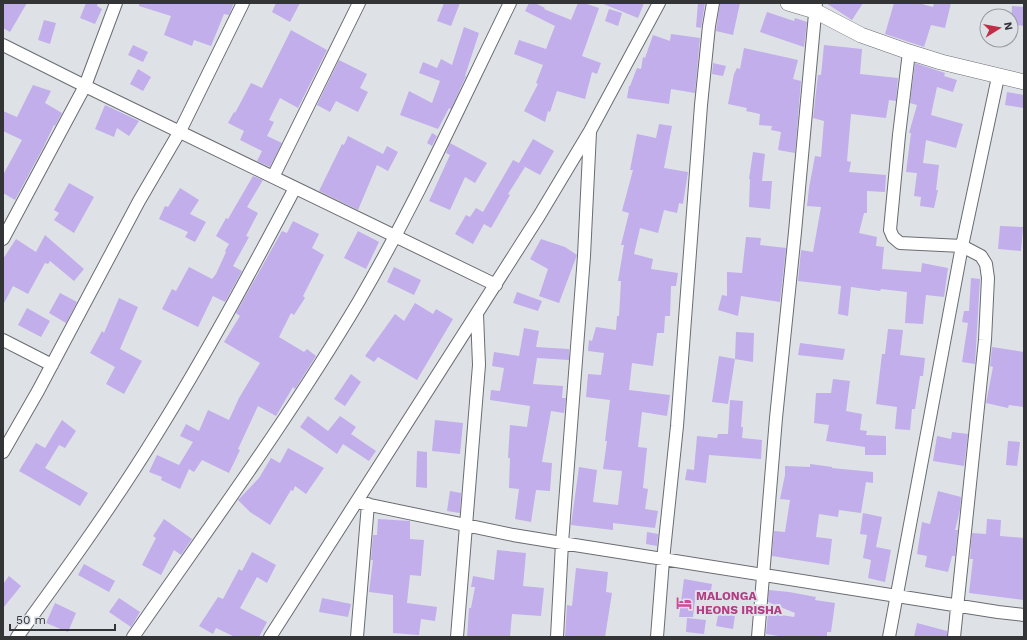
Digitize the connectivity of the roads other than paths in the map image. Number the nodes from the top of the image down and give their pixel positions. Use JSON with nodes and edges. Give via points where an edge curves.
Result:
{"nodes":[{"id":1,"x":116,"y":3,"type":"edge"},
{"id":2,"x":242,"y":3,"type":"edge"},
{"id":3,"x":359,"y":3,"type":"edge"},
{"id":4,"x":510,"y":3,"type":"edge"},
{"id":5,"x":659,"y":3,"type":"edge"},
{"id":6,"x":713,"y":3,"type":"edge"},
{"id":7,"x":788,"y":3,"type":"edge"},
{"id":8,"x":816,"y":7,"type":"edge"},
{"id":9,"x":3,"y":45,"type":"edge"},
{"id":10,"x":909,"y":52,"type":"junction"},
{"id":11,"x":998,"y":77,"type":"junction"},
{"id":12,"x":1024,"y":82,"type":"edge"},
{"id":13,"x":85,"y":86,"type":"junction"},
{"id":14,"x":180,"y":131,"type":"junction"},
{"id":15,"x":590,"y":131,"type":"junction"},
{"id":16,"x":273,"y":177,"type":"junction"},
{"id":17,"x":295,"y":188,"type":"junction"},
{"id":18,"x":394,"y":236,"type":"junction"},
{"id":19,"x":3,"y":239,"type":"edge"},
{"id":20,"x":962,"y":246,"type":"junction"},
{"id":21,"x":496,"y":284,"type":"junction"},
{"id":22,"x":477,"y":314,"type":"junction"},
{"id":23,"x":3,"y":340,"type":"edge"},
{"id":24,"x":52,"y":366,"type":"junction"},
{"id":25,"x":3,"y":452,"type":"edge"},
{"id":26,"x":362,"y":503,"type":"junction"},
{"id":27,"x":466,"y":525,"type":"junction"},
{"id":28,"x":562,"y":543,"type":"junction"},
{"id":29,"x":663,"y":560,"type":"junction"},
{"id":30,"x":763,"y":575,"type":"junction"},
{"id":31,"x":897,"y":595,"type":"junction"},
{"id":32,"x":957,"y":605,"type":"junction"},
{"id":33,"x":1024,"y":615,"type":"edge"},
{"id":34,"x":17,"y":637,"type":"edge"},
{"id":35,"x":133,"y":637,"type":"edge"},
{"id":36,"x":270,"y":637,"type":"edge"},
{"id":37,"x":357,"y":637,"type":"edge"},
{"id":38,"x":457,"y":637,"type":"edge"},
{"id":39,"x":557,"y":637,"type":"edge"},
{"id":40,"x":657,"y":637,"type":"edge"},
{"id":41,"x":758,"y":637,"type":"edge"},
{"id":42,"x":889,"y":637,"type":"edge"},
{"id":43,"x":954,"y":637,"type":"edge"}],
"edges":[{"from":1,"to":13,"type":"street"},
{"from":2,"to":14,"type":"street"},
{"from":3,"to":16,"type":"street"},
{"from":4,"to":18,"type":"street"},
{"from":5,"to":15,"type":"street"},
{"from":6,"to":29,"type":"street","via":[[701,105],[677,426]]},
{"from":7,"to":8,"type":"street"},
{"from":8,"to":10,"type":"street","via":[[861,34]]},
{"from":8,"to":30,"type":"street"},
{"from":9,"to":13,"type":"street"},
{"from":10,"to":11,"type":"street"},
{"from":10,"to":20,"type":"street","via":[[890,230],[893,237],[900,242]]},
{"from":11,"to":12,"type":"street"},
{"from":11,"to":20,"type":"street"},
{"from":13,"to":14,"type":"street"},
{"from":13,"to":19,"type":"street"},
{"from":14,"to":16,"type":"street"},
{"from":14,"to":24,"type":"street"},
{"from":15,"to":21,"type":"street"},
{"from":15,"to":28,"type":"street","via":[[578,351]]},
{"from":16,"to":17,"type":"street"},
{"from":17,"to":18,"type":"street"},
{"from":17,"to":34,"type":"street","via":[[241,290],[156,435]]},
{"from":18,"to":21,"type":"street"},
{"from":18,"to":35,"type":"street","via":[[360,299],[301,395]]},
{"from":20,"to":31,"type":"street"},
{"from":20,"to":32,"type":"street","via":[[981,256],[986,264],[988,278],[985,340]]},
{"from":21,"to":22,"type":"street"},
{"from":22,"to":26,"type":"street","via":[[430,385]]},
{"from":22,"to":27,"type":"street","via":[[479,365]]},
{"from":23,"to":24,"type":"street"},
{"from":24,"to":25,"type":"street"},
{"from":26,"to":27,"type":"street"},
{"from":26,"to":36,"type":"street"},
{"from":26,"to":37,"type":"street"},
{"from":27,"to":28,"type":"street"},
{"from":27,"to":38,"type":"street"},
{"from":28,"to":29,"type":"street"},
{"from":28,"to":39,"type":"street"},
{"from":29,"to":30,"type":"street"},
{"from":29,"to":40,"type":"street"},
{"from":30,"to":31,"type":"street"},
{"from":30,"to":41,"type":"street"},
{"from":31,"to":32,"type":"street"},
{"from":31,"to":42,"type":"street"},
{"from":32,"to":33,"type":"street"},
{"from":32,"to":43,"type":"street"}]}
